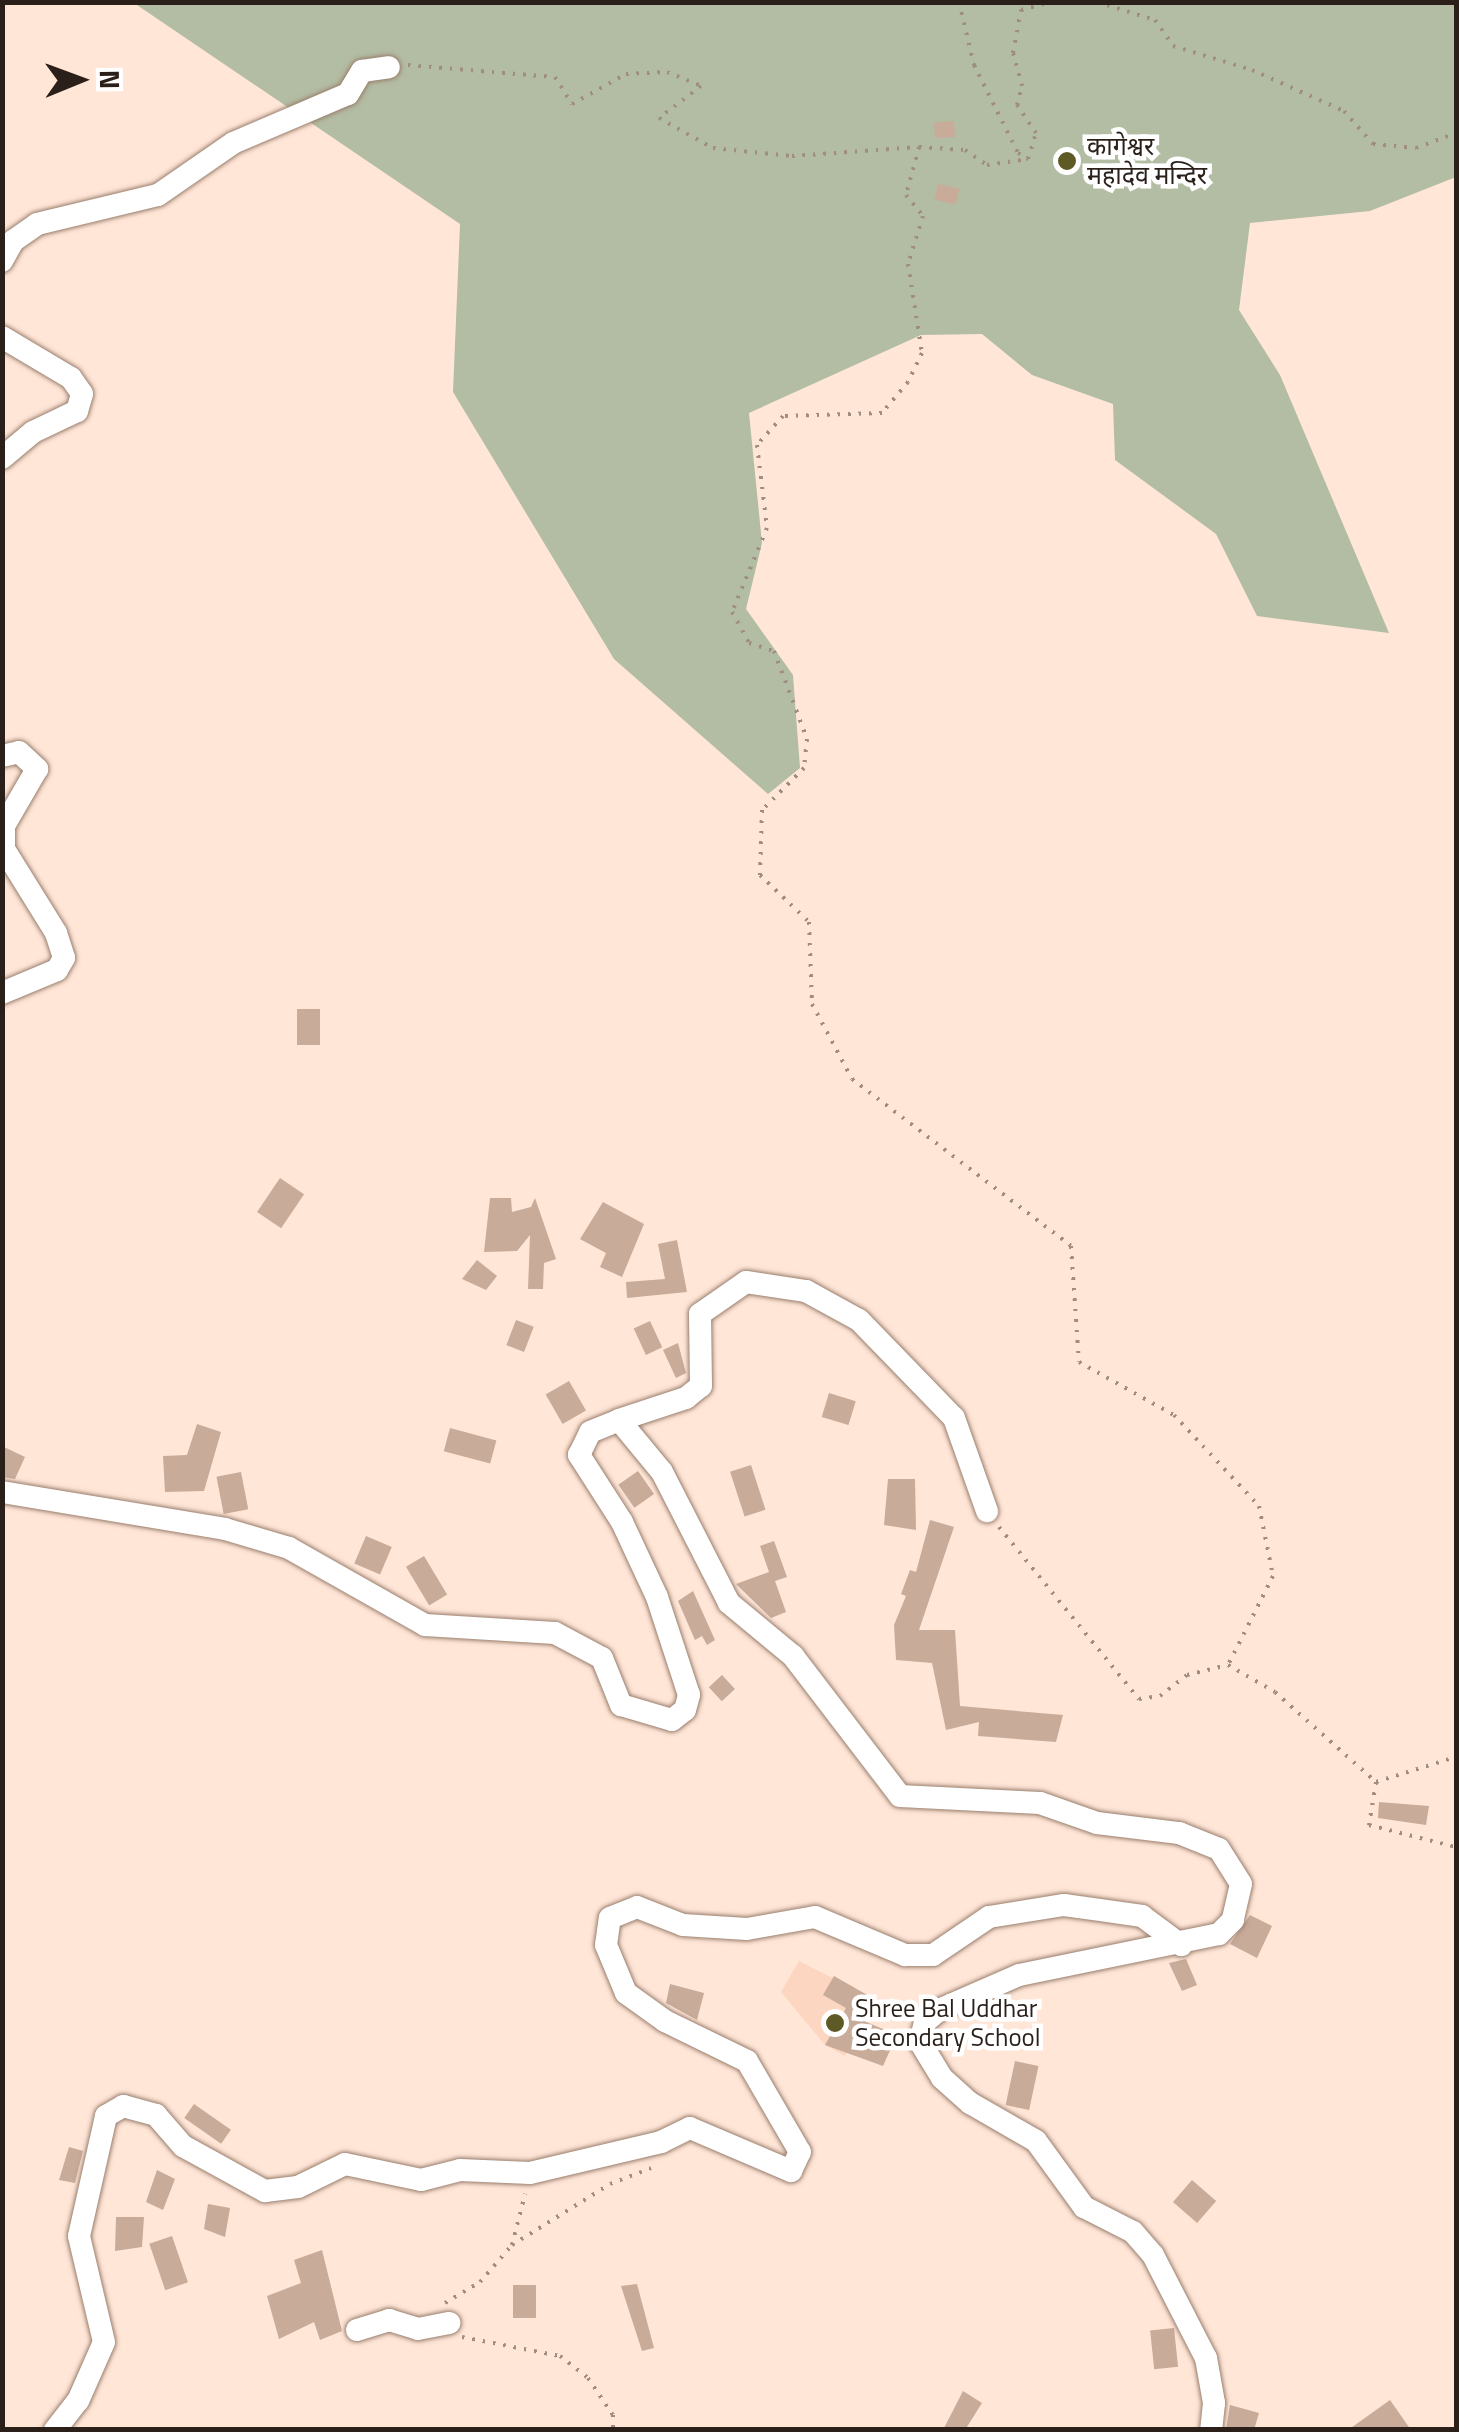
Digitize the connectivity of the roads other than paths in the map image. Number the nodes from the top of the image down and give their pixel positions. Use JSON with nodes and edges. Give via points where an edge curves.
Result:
{"nodes":[{"id":1,"x":389,"y":67,"type":"road end"},
{"id":2,"x":2,"y":260,"type":"edge"},
{"id":3,"x":2,"y":336,"type":"edge"},
{"id":4,"x":2,"y":458,"type":"edge"},
{"id":5,"x":2,"y":756,"type":"edge"},
{"id":6,"x":2,"y":993,"type":"edge"},
{"id":7,"x":619,"y":1420,"type":"junction"},
{"id":8,"x":2,"y":1492,"type":"edge"},
{"id":9,"x":987,"y":1511,"type":"road end"},
{"id":10,"x":1181,"y":1945,"type":"junction"},
{"id":11,"x":449,"y":2323,"type":"road end"},
{"id":12,"x":357,"y":2330,"type":"dead end"},
{"id":13,"x":56,"y":2430,"type":"edge"},
{"id":14,"x":1211,"y":2430,"type":"edge"}],
"edges":[{"from":1,"to":2,"type":"street","via":[[362,71],[348,94],[233,143],[158,195],[37,224],[13,241]]},
{"from":3,"to":4,"type":"street","via":[[71,378],[82,394],[76,411],[33,432]]},
{"from":5,"to":6,"type":"street","via":[[19,752],[33,758],[37,769],[4,826],[4,849],[56,933],[64,958],[56,970]]},
{"from":7,"to":8,"type":"street","via":[[590,1432],[579,1455],[622,1522],[657,1597],[688,1695],[685,1710],[672,1720],[621,1705],[602,1658],[569,1638],[425,1624],[289,1548],[225,1529]]},
{"from":7,"to":9,"type":"street","via":[[686,1398],[701,1386],[700,1314],[746,1282],[806,1291],[859,1320],[954,1418]]},
{"from":7,"to":10,"type":"street","via":[[662,1472],[728,1603],[793,1656],[900,1796],[1040,1803],[1218,1849],[1233,1864],[1240,1904],[1219,1934]]},
{"from":10,"to":13,"type":"street","via":[[1142,1916],[1064,1905],[989,1917],[933,1955],[905,1954],[814,1916],[748,1929],[683,1925],[637,1907],[610,1918],[606,1945],[626,1992],[665,2021],[747,2061],[800,2152],[791,2172],[690,2128],[530,2173],[460,2170],[421,2180],[345,2164],[298,2186],[265,2191],[182,2146],[156,2115],[122,2106],[106,2116],[79,2236],[104,2342],[78,2401]]},
{"from":10,"to":14,"type":"street","via":[[1019,1974],[939,2010],[925,2022],[920,2042],[942,2078],[970,2103],[1036,2141],[1095,2218],[1143,2242],[1206,2358]]},
{"from":11,"to":12,"type":"street","via":[[418,2329],[388,2320]]}]}
